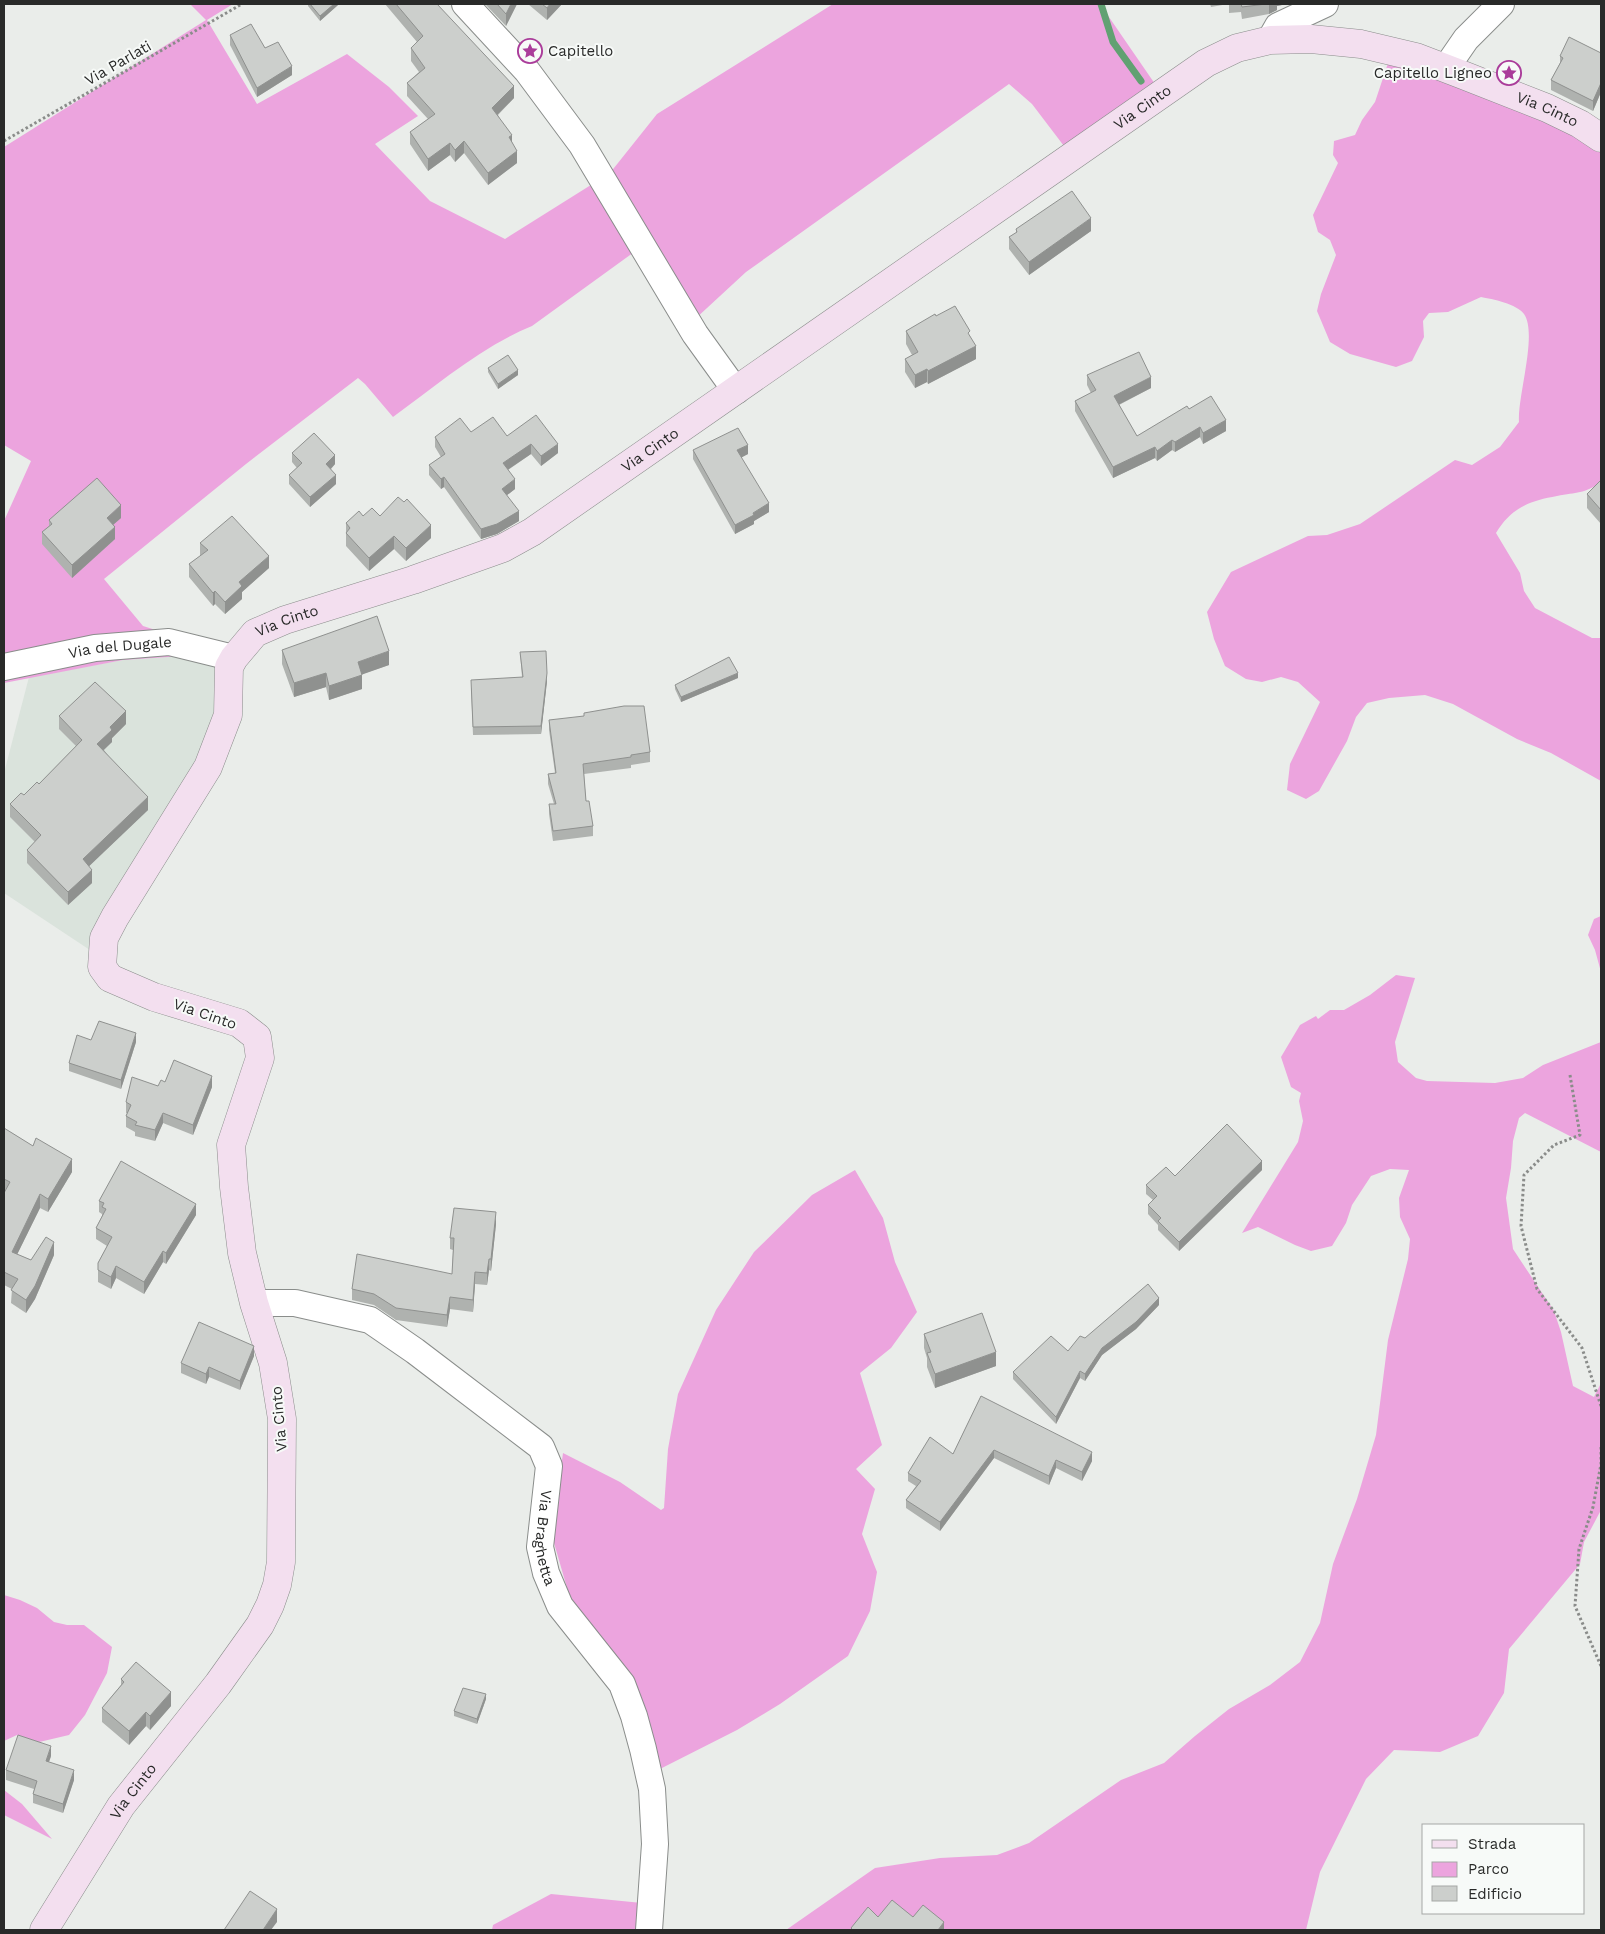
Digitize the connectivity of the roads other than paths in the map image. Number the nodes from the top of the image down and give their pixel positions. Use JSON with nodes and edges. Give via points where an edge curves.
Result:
{"nodes":[{"id":1,"x":465,"y":4,"type":"edge"},
{"id":2,"x":1326,"y":4,"type":"edge"},
{"id":3,"x":1501,"y":4,"type":"edge"},
{"id":4,"x":1270,"y":40,"type":"junction"},
{"id":5,"x":1446,"y":68,"type":"junction"},
{"id":6,"x":1601,"y":138,"type":"edge"},
{"id":7,"x":736,"y":391,"type":"junction"},
{"id":8,"x":234,"y":658,"type":"junction"},
{"id":9,"x":4,"y":667,"type":"edge"},
{"id":10,"x":254,"y":1303,"type":"junction"},
{"id":11,"x":44,"y":1930,"type":"edge"},
{"id":12,"x":649,"y":1930,"type":"edge"}],
"edges":[{"from":1,"to":7,"type":"street","via":[[528,70],[582,145],[695,334]]},
{"from":2,"to":4,"type":"street","via":[[1278,26]]},
{"from":3,"to":5,"type":"street","via":[[1466,40]]},
{"from":4,"to":5,"type":"street","name":"Via Cinto","via":[[1311,39],[1361,44],[1388,49]]},
{"from":4,"to":7,"type":"street","name":"Via Cinto","via":[[1237,48],[1206,63]]},
{"from":5,"to":6,"type":"street","name":"Via Cinto","via":[[1547,108]]},
{"from":7,"to":8,"type":"street","name":"Via Cinto","via":[[532,532],[503,548],[285,620],[255,633]]},
{"from":8,"to":9,"type":"street","name":"Via del Dugale","via":[[169,642],[96,648]]},
{"from":8,"to":10,"type":"street","name":"Via Cinto","via":[[229,667],[228,715],[218,744],[208,767],[104,938],[102,967],[110,978],[154,997],[239,1023],[257,1037],[260,1058],[231,1145],[242,1253]]},
{"from":10,"to":11,"type":"street","name":"Via Cinto","via":[[273,1363],[282,1419],[282,1548],[277,1585],[260,1625],[121,1806]]},
{"from":10,"to":12,"type":"street","name":"Via Braghetta","via":[[295,1304],[370,1320],[541,1447],[549,1466],[540,1547],[546,1573],[560,1606],[622,1684],[634,1716],[652,1789],[655,1844]]}]}
